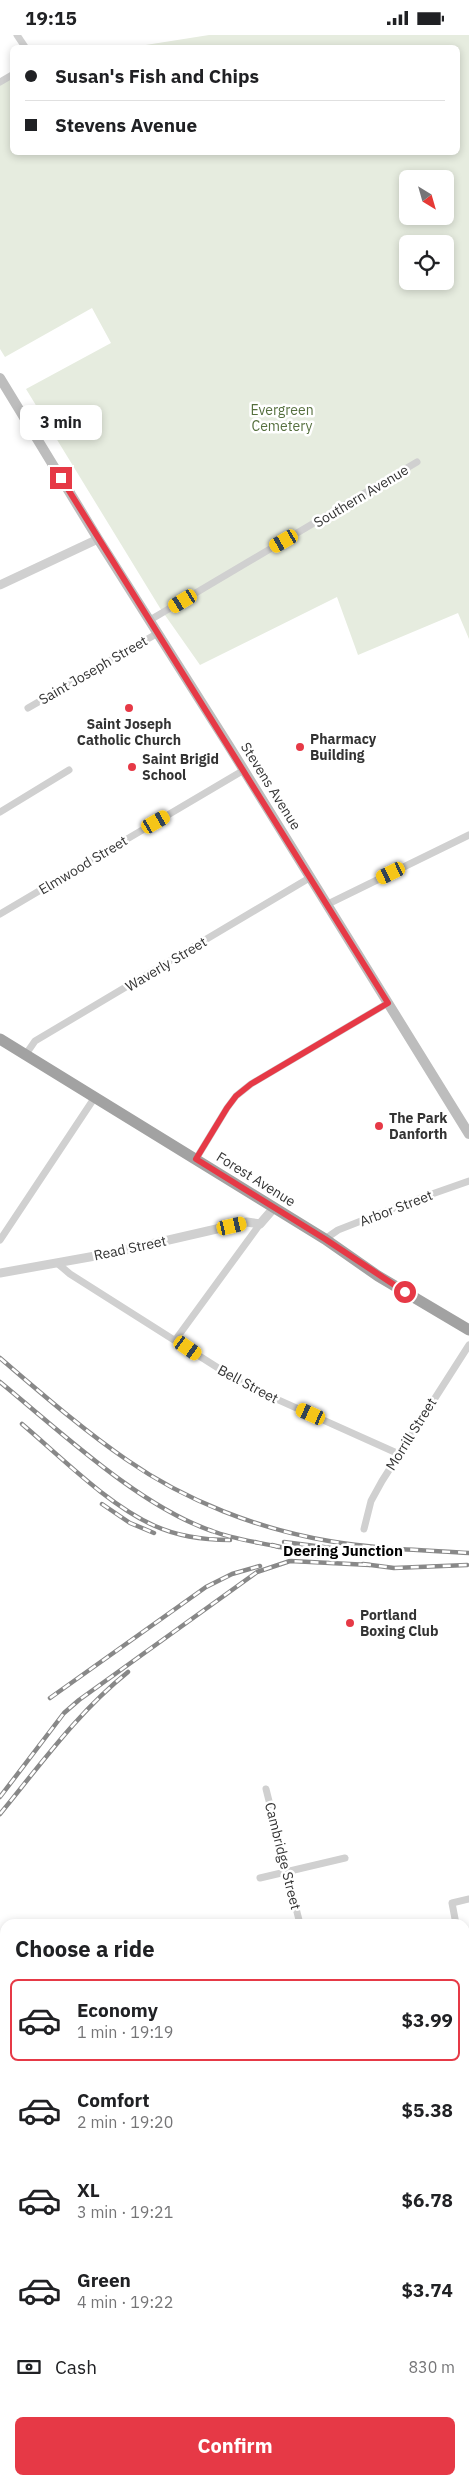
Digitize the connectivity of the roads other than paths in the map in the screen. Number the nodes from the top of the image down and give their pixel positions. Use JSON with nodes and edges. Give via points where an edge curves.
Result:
{"nodes":[{"id":1,"x":0,"y":378,"type":"edge"},
{"id":2,"x":417,"y":462,"type":"dead end"},
{"id":3,"x":98,"y":539,"type":"junction"},
{"id":4,"x":0,"y":585,"type":"edge"},
{"id":5,"x":150,"y":620,"type":"junction"},
{"id":6,"x":158,"y":633,"type":"junction"},
{"id":7,"x":28,"y":708,"type":"dead end"},
{"id":8,"x":69,"y":770,"type":"dead end"},
{"id":9,"x":244,"y":770,"type":"junction"},
{"id":10,"x":0,"y":812,"type":"edge"},
{"id":11,"x":469,"y":835,"type":"edge"},
{"id":12,"x":311,"y":877,"type":"junction"},
{"id":13,"x":328,"y":904,"type":"junction"},
{"id":14,"x":0,"y":914,"type":"edge"},
{"id":15,"x":388,"y":1003,"type":"junction"},
{"id":16,"x":0,"y":1039,"type":"edge"},
{"id":17,"x":26,"y":1054,"type":"junction"},
{"id":18,"x":95,"y":1097,"type":"junction"},
{"id":19,"x":469,"y":1134,"type":"edge"},
{"id":20,"x":196,"y":1159,"type":"junction"},
{"id":21,"x":469,"y":1181,"type":"edge"},
{"id":22,"x":273,"y":1209,"type":"junction"},
{"id":23,"x":260,"y":1224,"type":"junction"},
{"id":24,"x":325,"y":1239,"type":"junction"},
{"id":25,"x":0,"y":1240,"type":"edge"},
{"id":26,"x":57,"y":1263,"type":"junction"},
{"id":27,"x":0,"y":1273,"type":"edge"},
{"id":28,"x":469,"y":1330,"type":"edge"},
{"id":29,"x":176,"y":1339,"type":"junction"},
{"id":30,"x":469,"y":1345,"type":"edge"},
{"id":31,"x":399,"y":1454,"type":"junction"},
{"id":32,"x":364,"y":1529,"type":"dead end"},
{"id":33,"x":266,"y":1789,"type":"dead end"},
{"id":34,"x":346,"y":1858,"type":"dead end"},
{"id":35,"x":286,"y":1872,"type":"junction"},
{"id":36,"x":260,"y":1878,"type":"dead end"},
{"id":37,"x":469,"y":1899,"type":"edge"},
{"id":38,"x":299,"y":1919,"type":"edge"},
{"id":39,"x":455,"y":1919,"type":"edge"}],
"edges":[{"from":1,"to":3,"type":"main road","name":"Stevens Avenue"},
{"from":2,"to":5,"type":"street","name":"Southern Avenue"},
{"from":3,"to":4,"type":"street"},
{"from":3,"to":5,"type":"main road","name":"Stevens Avenue"},
{"from":5,"to":6,"type":"main road","name":"Stevens Avenue"},
{"from":6,"to":7,"type":"street","name":"Saint Joseph Street"},
{"from":6,"to":9,"type":"main road","name":"Stevens Avenue"},
{"from":8,"to":10,"type":"street"},
{"from":9,"to":12,"type":"main road","name":"Stevens Avenue"},
{"from":9,"to":14,"type":"street","name":"Elmwood Street"},
{"from":11,"to":13,"type":"street"},
{"from":12,"to":13,"type":"main road","name":"Stevens Avenue"},
{"from":12,"to":17,"type":"street","name":"Waverly Street","via":[[35,1041]]},
{"from":13,"to":15,"type":"main road","name":"Stevens Avenue"},
{"from":15,"to":19,"type":"main road","name":"Stevens Avenue"},
{"from":15,"to":20,"type":"street","via":[[236,1096]]},
{"from":16,"to":17,"type":"highway","name":"Forest Avenue"},
{"from":17,"to":18,"type":"highway","name":"Forest Avenue"},
{"from":18,"to":20,"type":"highway","name":"Forest Avenue"},
{"from":18,"to":25,"type":"street"},
{"from":20,"to":22,"type":"highway","name":"Forest Avenue"},
{"from":21,"to":24,"type":"street","name":"Arbor Street","via":[[338,1230]]},
{"from":22,"to":23,"type":"street"},
{"from":22,"to":24,"type":"highway","name":"Forest Avenue"},
{"from":23,"to":26,"type":"street","name":"Read Street","via":[[247,1222]]},
{"from":23,"to":29,"type":"street"},
{"from":24,"to":28,"type":"highway","name":"Forest Avenue","via":[[378,1276]]},
{"from":26,"to":27,"type":"street","name":"Read Street"},
{"from":26,"to":29,"type":"street","name":"Bell Street"},
{"from":29,"to":31,"type":"street","name":"Bell Street","via":[[245,1385]]},
{"from":30,"to":31,"type":"street","name":"Morrill Street"},
{"from":31,"to":32,"type":"street","name":"Morrill Street","via":[[371,1501]]},
{"from":33,"to":35,"type":"street","name":"Cambridge Street"},
{"from":34,"to":35,"type":"street"},
{"from":35,"to":36,"type":"street"},
{"from":35,"to":38,"type":"street","name":"Cambridge Street"},
{"from":37,"to":39,"type":"street","via":[[452,1903]]}]}
